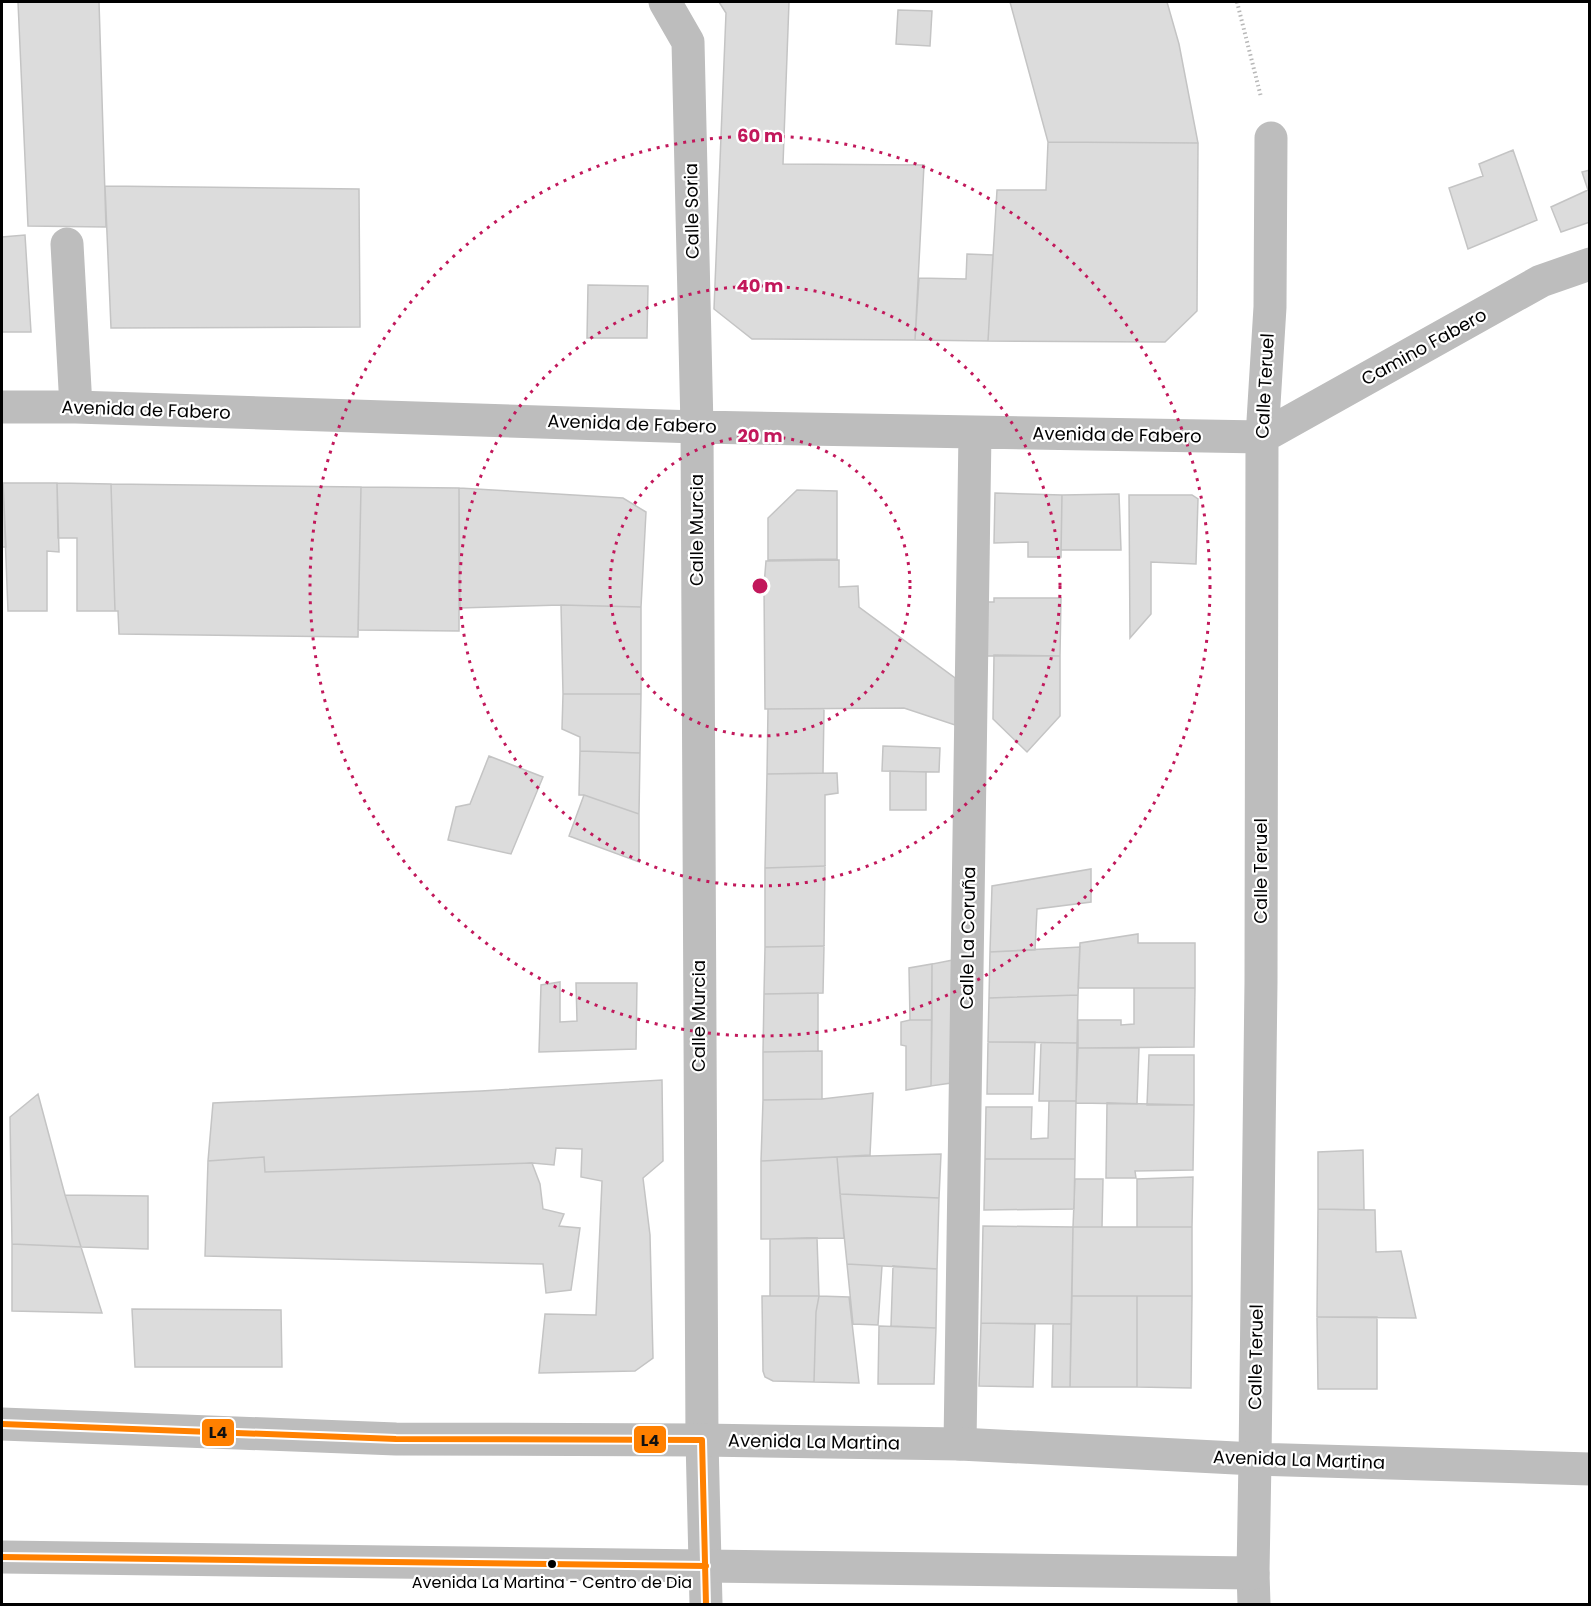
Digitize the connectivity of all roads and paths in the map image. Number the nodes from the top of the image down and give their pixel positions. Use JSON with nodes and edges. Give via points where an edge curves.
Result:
{"nodes":[{"id":1,"x":665,"y":2,"type":"edge"},
{"id":2,"x":1237,"y":2,"type":"edge"},
{"id":3,"x":1271,"y":138,"type":"joint"},
{"id":4,"x":67,"y":244,"type":"dead end"},
{"id":5,"x":1590,"y":264,"type":"edge"},
{"id":6,"x":2,"y":407,"type":"edge"},
{"id":7,"x":76,"y":407,"type":"junction"},
{"id":8,"x":697,"y":427,"type":"junction"},
{"id":9,"x":975,"y":432,"type":"junction"},
{"id":10,"x":1262,"y":437,"type":"junction"},
{"id":11,"x":2,"y":1424,"type":"edge"},
{"id":12,"x":702,"y":1440,"type":"junction"},
{"id":13,"x":960,"y":1444,"type":"junction"},
{"id":14,"x":1255,"y":1459,"type":"junction"},
{"id":15,"x":1590,"y":1469,"type":"edge"},
{"id":16,"x":2,"y":1557,"type":"edge"},
{"id":17,"x":706,"y":1566,"type":"junction"},
{"id":18,"x":1253,"y":1573,"type":"junction"},
{"id":19,"x":706,"y":1605,"type":"edge"},
{"id":20,"x":1254,"y":1605,"type":"edge"}],
"edges":[{"from":1,"to":8,"type":"street","name":"Calle Soria","via":[[688,42]]},
{"from":2,"to":3,"type":"path"},
{"from":3,"to":10,"type":"street","name":"Calle Teruel","via":[[1270,307]]},
{"from":4,"to":7,"type":"street"},
{"from":5,"to":10,"type":"street","name":"Camino Fabero","via":[[1541,280]]},
{"from":6,"to":7,"type":"street","name":"Avenida de Fabero"},
{"from":7,"to":8,"type":"street","name":"Avenida de Fabero"},
{"from":8,"to":9,"type":"street","name":"Avenida de Fabero"},
{"from":8,"to":12,"type":"street","name":"Calle Murcia"},
{"from":9,"to":10,"type":"street","name":"Avenida de Fabero"},
{"from":9,"to":13,"type":"street","name":"Calle La Coruña"},
{"from":10,"to":14,"type":"street","name":"Calle Teruel"},
{"from":11,"to":12,"type":"street","name":"Avenida La Martina","via":[[396,1439]]},
{"from":12,"to":13,"type":"street","name":"Avenida La Martina"},
{"from":12,"to":17,"type":"street","name":"Calle Murcia"},
{"from":13,"to":14,"type":"street","name":"Avenida La Martina"},
{"from":14,"to":15,"type":"street","name":"Avenida La Martina"},
{"from":14,"to":18,"type":"street","name":"Calle Teruel"},
{"from":16,"to":17,"type":"street"},
{"from":17,"to":18,"type":"street"},
{"from":17,"to":19,"type":"street","name":"Calle Murcia"},
{"from":18,"to":20,"type":"street","name":"Calle Teruel"}]}
